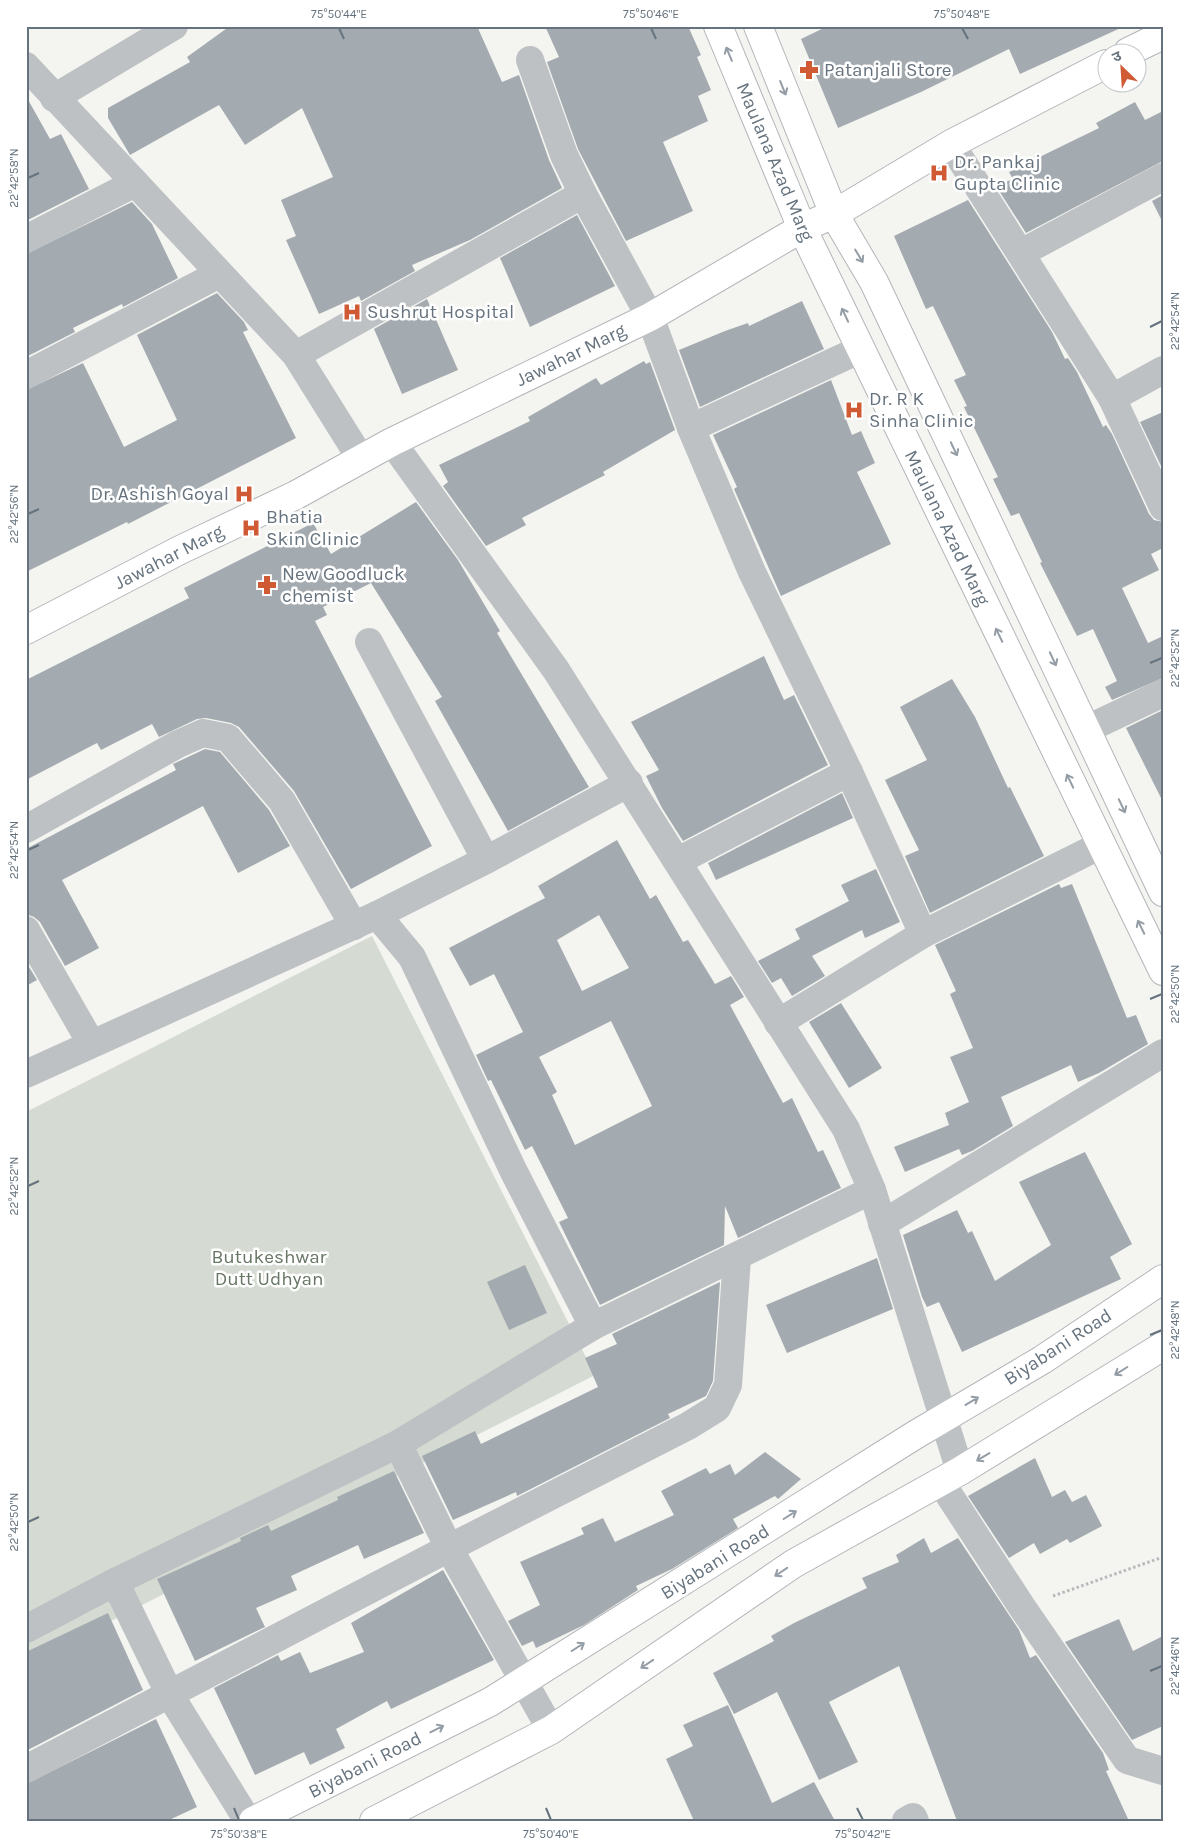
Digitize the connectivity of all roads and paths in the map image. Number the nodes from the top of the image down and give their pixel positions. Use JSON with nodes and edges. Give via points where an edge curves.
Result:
{"nodes":[{"id":1,"x":718,"y":26,"type":"edge"},
{"id":2,"x":758,"y":26,"type":"edge"},
{"id":3,"x":160,"y":29,"type":"edge"},
{"id":4,"x":1163,"y":34,"type":"edge"},
{"id":5,"x":1146,"y":43,"type":"edge"},
{"id":6,"x":530,"y":60,"type":"dead end"},
{"id":7,"x":26,"y":66,"type":"edge"},
{"id":8,"x":1096,"y":69,"type":"edge"},
{"id":9,"x":54,"y":98,"type":"junction"},
{"id":10,"x":951,"y":144,"type":"junction"},
{"id":11,"x":1163,"y":177,"type":"edge"},
{"id":12,"x":135,"y":183,"type":"junction"},
{"id":13,"x":583,"y":194,"type":"junction"},
{"id":14,"x":834,"y":214,"type":"junction"},
{"id":15,"x":802,"y":228,"type":"junction"},
{"id":16,"x":26,"y":239,"type":"edge"},
{"id":17,"x":1021,"y":253,"type":"junction"},
{"id":18,"x":219,"y":274,"type":"junction"},
{"id":19,"x":650,"y":317,"type":"junction"},
{"id":20,"x":861,"y":349,"type":"junction"},
{"id":21,"x":296,"y":355,"type":"junction"},
{"id":22,"x":1163,"y":370,"type":"edge"},
{"id":23,"x":26,"y":374,"type":"edge"},
{"id":24,"x":1112,"y":398,"type":"junction"},
{"id":25,"x":691,"y":428,"type":"junction"},
{"id":26,"x":392,"y":442,"type":"junction"},
{"id":27,"x":361,"y":460,"type":"junction"},
{"id":28,"x":1163,"y":507,"type":"edge"},
{"id":29,"x":26,"y":630,"type":"edge"},
{"id":30,"x":369,"y":642,"type":"dead end"},
{"id":31,"x":1163,"y":693,"type":"edge"},
{"id":32,"x":1087,"y":729,"type":"junction"},
{"id":33,"x":849,"y":772,"type":"junction"},
{"id":34,"x":628,"y":783,"type":"junction"},
{"id":35,"x":26,"y":829,"type":"edge"},
{"id":36,"x":1101,"y":845,"type":"junction"},
{"id":37,"x":486,"y":860,"type":"junction"},
{"id":38,"x":678,"y":860,"type":"junction"},
{"id":39,"x":1163,"y":892,"type":"edge"},
{"id":40,"x":365,"y":921,"type":"junction"},
{"id":41,"x":26,"y":930,"type":"edge"},
{"id":42,"x":923,"y":934,"type":"junction"},
{"id":43,"x":1163,"y":971,"type":"edge"},
{"id":44,"x":778,"y":1023,"type":"junction"},
{"id":45,"x":91,"y":1043,"type":"junction"},
{"id":46,"x":1163,"y":1053,"type":"edge"},
{"id":47,"x":26,"y":1074,"type":"edge"},
{"id":48,"x":872,"y":1190,"type":"junction"},
{"id":49,"x":882,"y":1224,"type":"junction"},
{"id":50,"x":736,"y":1258,"type":"junction"},
{"id":51,"x":1163,"y":1279,"type":"edge"},
{"id":52,"x":593,"y":1326,"type":"junction"},
{"id":53,"x":1163,"y":1346,"type":"edge"},
{"id":54,"x":944,"y":1418,"type":"junction"},
{"id":55,"x":398,"y":1444,"type":"junction"},
{"id":56,"x":950,"y":1476,"type":"junction"},
{"id":57,"x":449,"y":1548,"type":"junction"},
{"id":58,"x":1163,"y":1557,"type":"edge"},
{"id":59,"x":115,"y":1582,"type":"junction"},
{"id":60,"x":1022,"y":1607,"type":"junction"},
{"id":61,"x":26,"y":1629,"type":"edge"},
{"id":62,"x":524,"y":1680,"type":"junction"},
{"id":63,"x":170,"y":1694,"type":"junction"},
{"id":64,"x":552,"y":1730,"type":"junction"},
{"id":65,"x":26,"y":1769,"type":"edge"},
{"id":66,"x":1163,"y":1771,"type":"edge"},
{"id":67,"x":248,"y":1821,"type":"edge"},
{"id":68,"x":253,"y":1821,"type":"edge"},
{"id":69,"x":374,"y":1821,"type":"edge"},
{"id":70,"x":906,"y":1821,"type":"edge"},
{"id":71,"x":915,"y":1821,"type":"edge"}],
"edges":[{"from":15,"to":1,"type":"main road","name":"Maulana Azad Marg","one_way":true},
{"from":2,"to":14,"type":"main road","name":"Maulana Azad Marg","one_way":true},
{"from":3,"to":9,"type":"street"},
{"from":4,"to":5,"type":"main road"},
{"from":6,"to":13,"type":"street","via":[[564,155]]},
{"from":7,"to":9,"type":"street"},
{"from":8,"to":10,"type":"main road","name":"Jawahar Marg"},
{"from":9,"to":12,"type":"street"},
{"from":10,"to":14,"type":"main road","name":"Jawahar Marg"},
{"from":10,"to":17,"type":"street"},
{"from":11,"to":17,"type":"street"},
{"from":12,"to":16,"type":"street"},
{"from":12,"to":18,"type":"street"},
{"from":13,"to":19,"type":"street"},
{"from":13,"to":21,"type":"street"},
{"from":14,"to":15,"type":"main road","name":"Jawahar Marg"},
{"from":14,"to":32,"type":"main road","name":"Maulana Azad Marg","one_way":true,"via":[[874,282]]},
{"from":15,"to":19,"type":"main road","name":"Jawahar Marg"},
{"from":20,"to":15,"type":"main road","name":"Maulana Azad Marg","one_way":true},
{"from":17,"to":24,"type":"street"},
{"from":18,"to":21,"type":"street"},
{"from":18,"to":23,"type":"street"},
{"from":19,"to":25,"type":"street"},
{"from":19,"to":26,"type":"main road","name":"Jawahar Marg"},
{"from":20,"to":25,"type":"street"},
{"from":36,"to":20,"type":"main road","name":"Maulana Azad Marg","one_way":true},
{"from":21,"to":27,"type":"street"},
{"from":22,"to":24,"type":"street"},
{"from":24,"to":28,"type":"street"},
{"from":25,"to":33,"type":"street","via":[[752,572]]},
{"from":26,"to":27,"type":"main road","name":"Jawahar Marg"},
{"from":26,"to":34,"type":"street","via":[[556,670]]},
{"from":27,"to":29,"type":"main road","name":"Jawahar Marg"},
{"from":30,"to":37,"type":"street"},
{"from":31,"to":32,"type":"street"},
{"from":32,"to":39,"type":"main road","name":"Maulana Azad Marg","one_way":true},
{"from":33,"to":38,"type":"street"},
{"from":33,"to":42,"type":"street"},
{"from":34,"to":37,"type":"street"},
{"from":34,"to":38,"type":"street"},
{"from":35,"to":40,"type":"street","via":[[178,744],[203,733],[228,738],[282,801]]},
{"from":36,"to":42,"type":"street"},
{"from":43,"to":36,"type":"main road","name":"Maulana Azad Marg","one_way":true},
{"from":37,"to":40,"type":"street"},
{"from":38,"to":44,"type":"street"},
{"from":40,"to":45,"type":"street"},
{"from":40,"to":52,"type":"street","via":[[412,956],[514,1172]]},
{"from":41,"to":45,"type":"street"},
{"from":42,"to":44,"type":"street"},
{"from":44,"to":48,"type":"street","via":[[846,1129]]},
{"from":45,"to":47,"type":"street"},
{"from":46,"to":49,"type":"street"},
{"from":48,"to":49,"type":"street"},
{"from":48,"to":50,"type":"street"},
{"from":49,"to":54,"type":"street"},
{"from":50,"to":52,"type":"street"},
{"from":50,"to":57,"type":"street","via":[[728,1385],[717,1408],[688,1426]]},
{"from":54,"to":51,"type":"main road","name":"Biyabani Road","one_way":true,"via":[[1042,1360]]},
{"from":52,"to":55,"type":"street"},
{"from":53,"to":56,"type":"main road","one_way":true},
{"from":54,"to":56,"type":"street"},
{"from":62,"to":54,"type":"main road","name":"Biyabani Road","one_way":true},
{"from":55,"to":57,"type":"street"},
{"from":55,"to":59,"type":"street"},
{"from":56,"to":60,"type":"street"},
{"from":56,"to":64,"type":"main road","one_way":true,"via":[[793,1564]]},
{"from":57,"to":62,"type":"street"},
{"from":57,"to":63,"type":"street"},
{"from":58,"to":60,"type":"path"},
{"from":59,"to":61,"type":"street"},
{"from":59,"to":63,"type":"street"},
{"from":60,"to":66,"type":"street","via":[[1128,1760]]},
{"from":62,"to":64,"type":"street"},
{"from":68,"to":62,"type":"main road","name":"Biyabani Road","one_way":true,"via":[[490,1702]]},
{"from":63,"to":65,"type":"street"},
{"from":63,"to":67,"type":"street"},
{"from":64,"to":69,"type":"main road"},
{"from":70,"to":71,"type":"street","via":[[914,1816]]}]}
